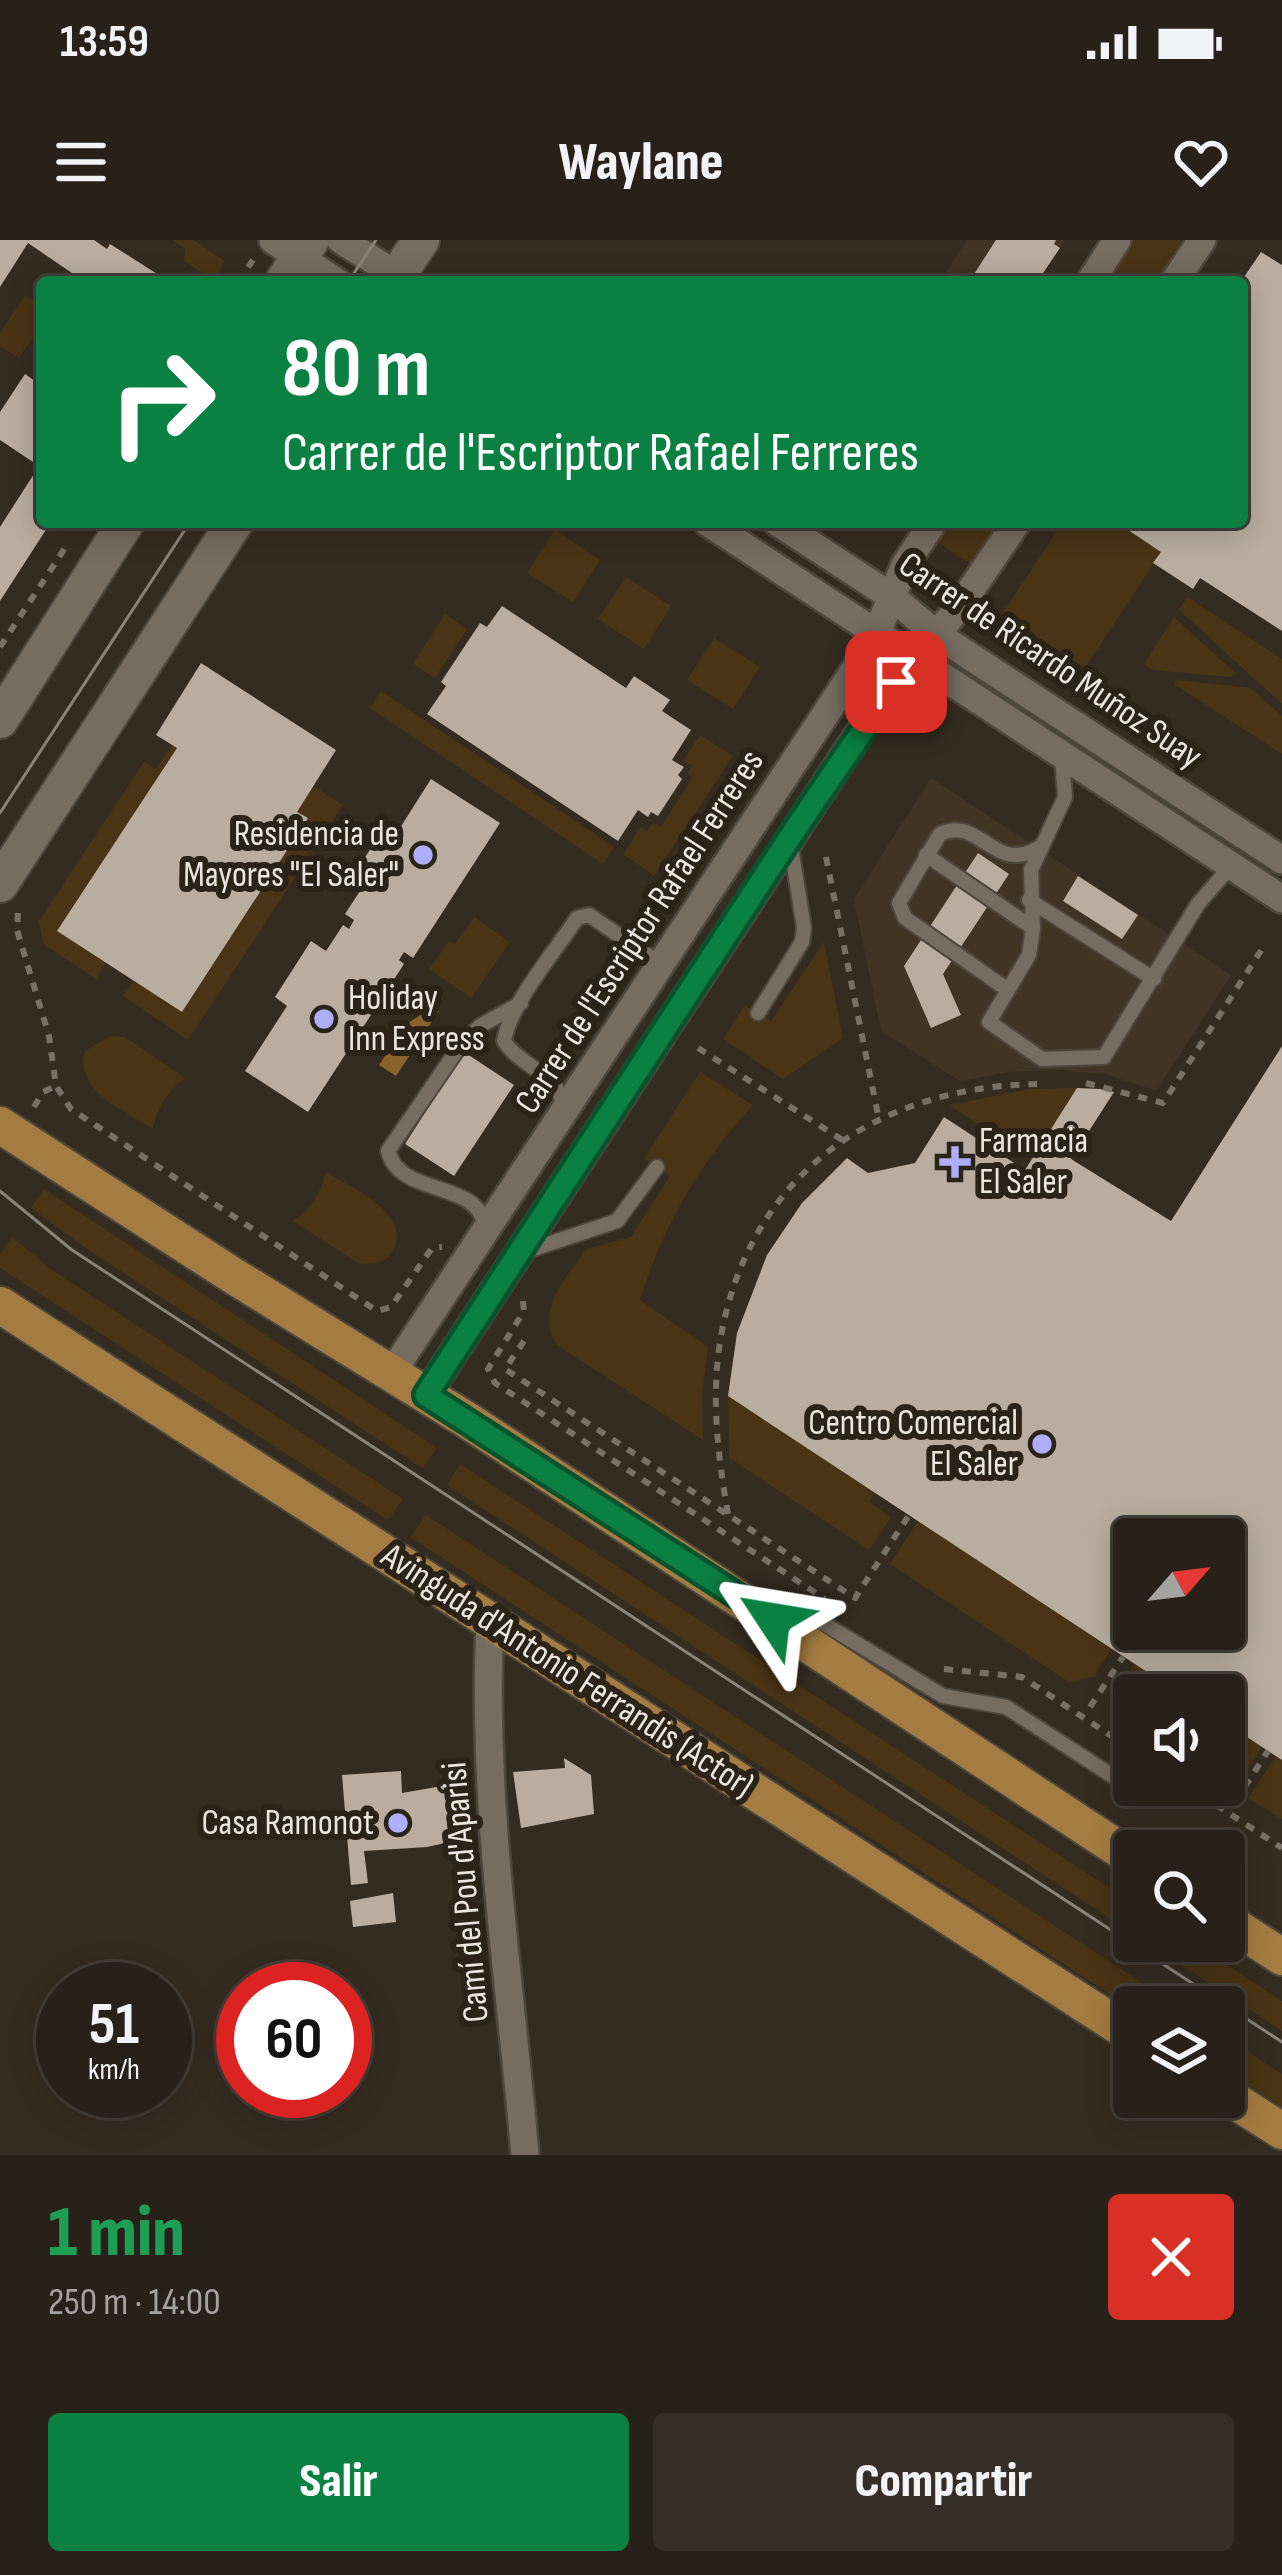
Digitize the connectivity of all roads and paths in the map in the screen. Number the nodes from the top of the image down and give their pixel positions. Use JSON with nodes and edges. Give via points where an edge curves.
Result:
{"nodes":[{"id":1,"x":421,"y":240,"type":"edge"},
{"id":2,"x":1117,"y":240,"type":"edge"},
{"id":3,"x":1202,"y":240,"type":"edge"},
{"id":4,"x":351,"y":246,"type":"edge"},
{"id":5,"x":285,"y":253,"type":"edge"},
{"id":6,"x":248,"y":276,"type":"edge"},
{"id":7,"x":326,"y":276,"type":"edge"},
{"id":8,"x":394,"y":276,"type":"edge"},
{"id":9,"x":402,"y":276,"type":"edge"},
{"id":10,"x":1094,"y":276,"type":"edge"},
{"id":11,"x":1178,"y":276,"type":"edge"},
{"id":12,"x":122,"y":528,"type":"edge"},
{"id":13,"x":231,"y":528,"type":"edge"},
{"id":14,"x":716,"y":528,"type":"edge"},
{"id":15,"x":786,"y":528,"type":"edge"},
{"id":16,"x":929,"y":528,"type":"edge"},
{"id":17,"x":1012,"y":528,"type":"edge"},
{"id":18,"x":70,"y":540,"type":"dead end"},
{"id":19,"x":892,"y":597,"type":"junction"},
{"id":20,"x":876,"y":633,"type":"junction"},
{"id":21,"x":936,"y":634,"type":"junction"},
{"id":22,"x":0,"y":647,"type":"edge"},
{"id":23,"x":914,"y":658,"type":"junction"},
{"id":24,"x":0,"y":720,"type":"edge"},
{"id":25,"x":1061,"y":756,"type":"junction"},
{"id":26,"x":794,"y":831,"type":"junction"},
{"id":27,"x":1038,"y":848,"type":"junction"},
{"id":28,"x":926,"y":855,"type":"junction"},
{"id":29,"x":826,"y":857,"type":"dead end"},
{"id":30,"x":1282,"y":860,"type":"edge"},
{"id":31,"x":1231,"y":866,"type":"junction"},
{"id":32,"x":8,"y":894,"type":"edge"},
{"id":33,"x":1282,"y":899,"type":"edge"},
{"id":34,"x":1029,"y":900,"type":"junction"},
{"id":35,"x":1033,"y":928,"type":"junction"},
{"id":36,"x":1264,"y":946,"type":"dead end"},
{"id":37,"x":662,"y":964,"type":"junction"},
{"id":38,"x":1154,"y":979,"type":"junction"},
{"id":39,"x":1007,"y":990,"type":"junction"},
{"id":40,"x":520,"y":1003,"type":"junction"},
{"id":41,"x":758,"y":1013,"type":"dead end"},
{"id":42,"x":698,"y":1048,"type":"dead end"},
{"id":43,"x":1083,"y":1082,"type":"dead end"},
{"id":44,"x":1044,"y":1083,"type":"dead end"},
{"id":45,"x":56,"y":1086,"type":"junction"},
{"id":46,"x":36,"y":1104,"type":"dead end"},
{"id":47,"x":564,"y":1114,"type":"junction"},
{"id":48,"x":879,"y":1120,"type":"junction"},
{"id":49,"x":0,"y":1125,"type":"edge"},
{"id":50,"x":844,"y":1141,"type":"junction"},
{"id":51,"x":657,"y":1167,"type":"dead end"},
{"id":52,"x":484,"y":1236,"type":"junction"},
{"id":53,"x":517,"y":1256,"type":"junction"},
{"id":54,"x":465,"y":1262,"type":"junction"},
{"id":55,"x":498,"y":1285,"type":"junction"},
{"id":56,"x":0,"y":1305,"type":"edge"},
{"id":57,"x":524,"y":1341,"type":"dead end"},
{"id":58,"x":391,"y":1374,"type":"junction"},
{"id":59,"x":426,"y":1395,"type":"junction"},
{"id":60,"x":728,"y":1514,"type":"junction"},
{"id":61,"x":910,"y":1515,"type":"dead end"},
{"id":62,"x":825,"y":1598,"type":"dead end"},
{"id":63,"x":773,"y":1619,"type":"junction"},
{"id":64,"x":490,"y":1622,"type":"junction"},
{"id":65,"x":1123,"y":1657,"type":"dead end"},
{"id":66,"x":934,"y":1668,"type":"dead end"},
{"id":67,"x":1090,"y":1707,"type":"dead end"},
{"id":68,"x":1113,"y":1737,"type":"edge"},
{"id":69,"x":1268,"y":1751,"type":"dead end"},
{"id":70,"x":1113,"y":1776,"type":"edge"},
{"id":71,"x":1245,"y":1786,"type":"edge"},
{"id":72,"x":1218,"y":1806,"type":"edge"},
{"id":73,"x":1113,"y":1845,"type":"edge"},
{"id":74,"x":1282,"y":1849,"type":"edge"},
{"id":75,"x":1245,"y":1932,"type":"edge"},
{"id":76,"x":1282,"y":1957,"type":"edge"},
{"id":77,"x":1113,"y":2022,"type":"edge"},
{"id":78,"x":1245,"y":2107,"type":"edge"},
{"id":79,"x":1282,"y":2131,"type":"edge"},
{"id":80,"x":525,"y":2155,"type":"edge"}],
"edges":[{"from":1,"to":9,"type":"main road"},
{"from":2,"to":10,"type":"street"},
{"from":3,"to":11,"type":"street"},
{"from":4,"to":8,"type":"street"},
{"from":5,"to":6,"type":"path"},
{"from":5,"to":7,"type":"street"},
{"from":12,"to":24,"type":"main road"},
{"from":13,"to":32,"type":"main road"},
{"from":14,"to":20,"type":"street","name":"Carrer de Ricardo Muñoz Suay"},
{"from":15,"to":19,"type":"street","name":"Carrer de Ricardo Muñoz Suay"},
{"from":16,"to":19,"type":"street","name":"Carrer de l'Escriptor Rafael Ferreres"},
{"from":17,"to":21,"type":"street","name":"Carrer de l'Escriptor Rafael Ferreres"},
{"from":18,"to":22,"type":"path"},
{"from":19,"to":20,"type":"street","name":"Carrer de l'Escriptor Rafael Ferreres"},
{"from":19,"to":21,"type":"street","name":"Carrer de Ricardo Muñoz Suay"},
{"from":20,"to":23,"type":"street","name":"Carrer de Ricardo Muñoz Suay"},
{"from":20,"to":37,"type":"street","name":"Carrer de l'Escriptor Rafael Ferreres"},
{"from":21,"to":23,"type":"street","name":"Carrer de l'Escriptor Rafael Ferreres"},
{"from":21,"to":30,"type":"street","name":"Carrer de Ricardo Muñoz Suay"},
{"from":23,"to":25,"type":"street","name":"Carrer de Ricardo Muñoz Suay"},
{"from":23,"to":26,"type":"street","name":"Carrer de l'Escriptor Rafael Ferreres"},
{"from":25,"to":27,"type":"lane","via":[[1065,797]]},
{"from":25,"to":31,"type":"street","name":"Carrer de Ricardo Muñoz Suay"},
{"from":26,"to":41,"type":"lane","via":[[802,942]]},
{"from":26,"to":53,"type":"street","name":"Carrer de l'Escriptor Rafael Ferreres"},
{"from":27,"to":28,"type":"lane","via":[[1002,854],[952,829]]},
{"from":27,"to":34,"type":"lane"},
{"from":28,"to":35,"type":"lane"},
{"from":28,"to":39,"type":"lane","via":[[903,890],[905,918]]},
{"from":29,"to":48,"type":"path"},
{"from":31,"to":33,"type":"street","name":"Carrer de Ricardo Muñoz Suay"},
{"from":31,"to":38,"type":"lane"},
{"from":32,"to":45,"type":"path"},
{"from":34,"to":35,"type":"lane"},
{"from":34,"to":38,"type":"lane"},
{"from":35,"to":39,"type":"lane","via":[[1029,955]]},
{"from":36,"to":43,"type":"path","via":[[1163,1103]]},
{"from":37,"to":40,"type":"lane","via":[[589,915],[577,919]]},
{"from":37,"to":47,"type":"street","name":"Carrer de l'Escriptor Rafael Ferreres"},
{"from":38,"to":39,"type":"lane","via":[[1104,1058],[1042,1059],[988,1022]]},
{"from":40,"to":47,"type":"lane","via":[[504,1040],[554,1085]]},
{"from":40,"to":52,"type":"lane","via":[[462,1043],[388,1151],[391,1165],[411,1180],[480,1210]]},
{"from":42,"to":50,"type":"path"},
{"from":44,"to":48,"type":"path","via":[[944,1093]]},
{"from":45,"to":46,"type":"path"},
{"from":45,"to":54,"type":"path","via":[[71,1109],[377,1311],[391,1307],[432,1249],[445,1247]]},
{"from":47,"to":52,"type":"street","name":"Carrer de l'Escriptor Rafael Ferreres"},
{"from":48,"to":50,"type":"path"},
{"from":49,"to":58,"type":"main road"},
{"from":50,"to":60,"type":"path","via":[[791,1184],[766,1217],[728,1308],[716,1392]]},
{"from":51,"to":53,"type":"lane","via":[[617,1221]]},
{"from":52,"to":54,"type":"street","name":"Carrer de l'Escriptor Rafael Ferreres"},
{"from":53,"to":55,"type":"street","name":"Carrer de l'Escriptor Rafael Ferreres"},
{"from":54,"to":58,"type":"street","name":"Carrer de l'Escriptor Rafael Ferreres"},
{"from":55,"to":59,"type":"street","name":"Carrer de l'Escriptor Rafael Ferreres"},
{"from":55,"to":62,"type":"path","via":[[526,1306],[488,1369],[495,1383]]},
{"from":56,"to":64,"type":"main road","name":"Avinguda d'Antonio Ferrandis (Actor)"},
{"from":57,"to":60,"type":"path","via":[[505,1369]]},
{"from":58,"to":59,"type":"main road"},
{"from":59,"to":63,"type":"main road"},
{"from":60,"to":61,"type":"path","via":[[855,1598]]},
{"from":63,"to":70,"type":"lane","via":[[823,1623],[944,1696],[1006,1707]]},
{"from":63,"to":73,"type":"main road"},
{"from":64,"to":77,"type":"main road","name":"Avinguda d'Antonio Ferrandis (Actor)"},
{"from":64,"to":80,"type":"street","name":"Camí del Pou d'Aparisi","via":[[494,1832]]},
{"from":65,"to":67,"type":"path"},
{"from":66,"to":68,"type":"path","via":[[1022,1677]]},
{"from":69,"to":71,"type":"path"},
{"from":72,"to":74,"type":"path"},
{"from":75,"to":76,"type":"main road"},
{"from":78,"to":79,"type":"main road"}]}
